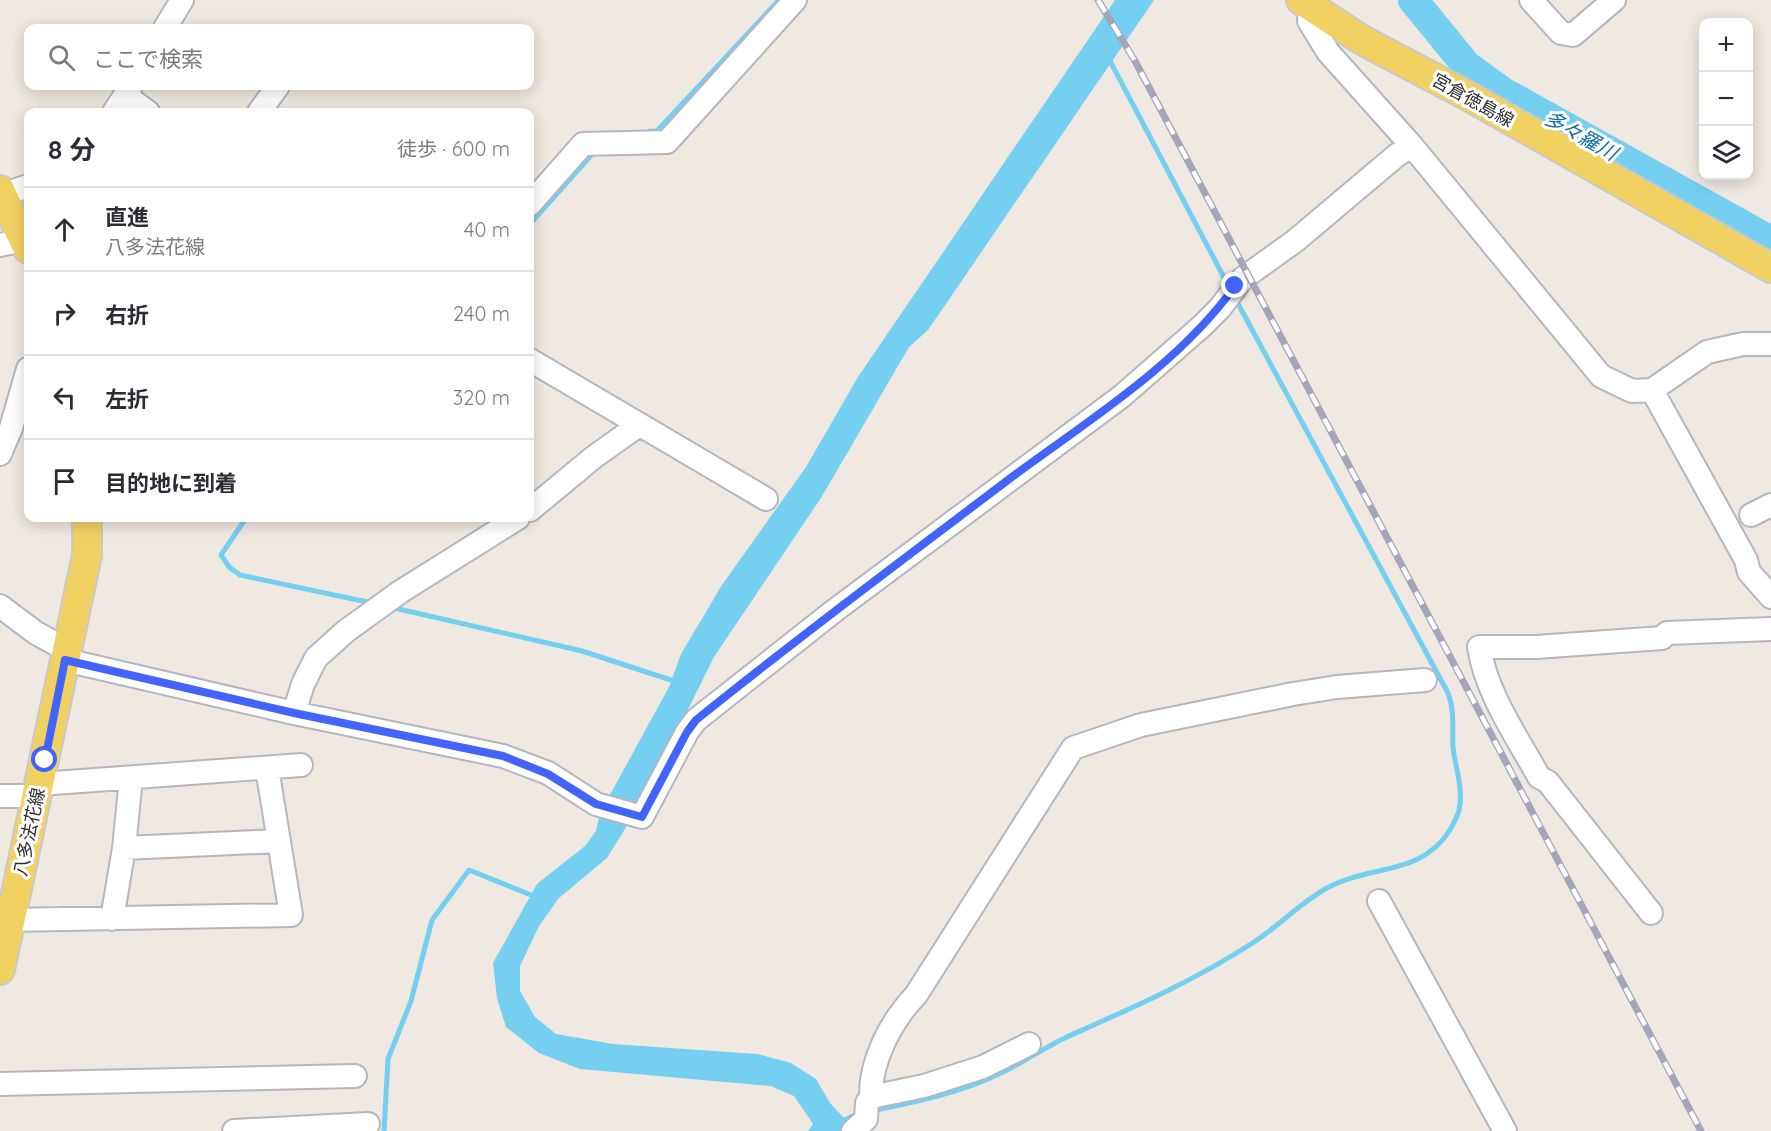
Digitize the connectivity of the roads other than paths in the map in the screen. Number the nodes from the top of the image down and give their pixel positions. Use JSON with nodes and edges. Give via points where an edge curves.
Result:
{"nodes":[{"id":1,"x":182,"y":0,"type":"edge"},
{"id":2,"x":795,"y":0,"type":"edge"},
{"id":3,"x":1531,"y":0,"type":"edge"},
{"id":4,"x":1614,"y":0,"type":"edge"},
{"id":5,"x":1305,"y":4,"type":"edge"},
{"id":6,"x":167,"y":24,"type":"edge"},
{"id":7,"x":275,"y":90,"type":"edge"},
{"id":8,"x":123,"y":98,"type":"edge"},
{"id":9,"x":141,"y":108,"type":"edge"},
{"id":10,"x":262,"y":108,"type":"edge"},
{"id":11,"x":1412,"y":146,"type":"junction"},
{"id":12,"x":10,"y":190,"type":"edge"},
{"id":13,"x":534,"y":199,"type":"edge"},
{"id":14,"x":18,"y":245,"type":"edge"},
{"id":15,"x":1771,"y":268,"type":"edge"},
{"id":16,"x":1771,"y":344,"type":"edge"},
{"id":17,"x":534,"y":362,"type":"edge"},
{"id":18,"x":24,"y":384,"type":"edge"},
{"id":19,"x":1652,"y":390,"type":"junction"},
{"id":20,"x":639,"y":425,"type":"junction"},
{"id":21,"x":0,"y":454,"type":"edge"},
{"id":22,"x":766,"y":499,"type":"dead end"},
{"id":23,"x":534,"y":507,"type":"edge"},
{"id":24,"x":87,"y":522,"type":"edge"},
{"id":25,"x":512,"y":522,"type":"edge"},
{"id":26,"x":1771,"y":597,"type":"edge"},
{"id":27,"x":0,"y":606,"type":"edge"},
{"id":28,"x":1771,"y":629,"type":"edge"},
{"id":29,"x":66,"y":655,"type":"junction"},
{"id":30,"x":1425,"y":680,"type":"dead end"},
{"id":31,"x":294,"y":713,"type":"junction"},
{"id":32,"x":301,"y":765,"type":"dead end"},
{"id":33,"x":267,"y":768,"type":"junction"},
{"id":34,"x":131,"y":778,"type":"junction"},
{"id":35,"x":38,"y":790,"type":"junction"},
{"id":36,"x":0,"y":796,"type":"edge"},
{"id":37,"x":279,"y":841,"type":"junction"},
{"id":38,"x":124,"y":848,"type":"junction"},
{"id":39,"x":1379,"y":901,"type":"dead end"},
{"id":40,"x":1651,"y":913,"type":"dead end"},
{"id":41,"x":112,"y":919,"type":"junction"},
{"id":42,"x":10,"y":920,"type":"junction"},
{"id":43,"x":0,"y":970,"type":"edge"},
{"id":44,"x":1029,"y":1044,"type":"dead end"},
{"id":45,"x":355,"y":1076,"type":"dead end"},
{"id":46,"x":0,"y":1084,"type":"edge"},
{"id":47,"x":865,"y":1113,"type":"edge"},
{"id":48,"x":368,"y":1124,"type":"dead end"},
{"id":49,"x":234,"y":1131,"type":"edge"},
{"id":50,"x":1504,"y":1131,"type":"edge"}],
"edges":[{"from":1,"to":6,"type":"street"},
{"from":2,"to":13,"type":"street","via":[[667,142],[583,144]]},
{"from":3,"to":4,"type":"street","via":[[1561,33],[1573,35]]},
{"from":5,"to":11,"type":"street","via":[[1309,21],[1328,52]]},
{"from":5,"to":15,"type":"main road","name":"宮倉徳島線","via":[[1362,40]]},
{"from":7,"to":10,"type":"street"},
{"from":8,"to":9,"type":"street"},
{"from":11,"to":19,"type":"street","via":[[1601,376],[1632,391]]},
{"from":11,"to":31,"type":"street","via":[[1262,264],[1202,326],[1122,396],[696,720],[642,817],[602,806],[548,774],[503,756]]},
{"from":12,"to":14,"type":"main road"},
{"from":16,"to":19,"type":"street","via":[[1743,344],[1707,352]]},
{"from":17,"to":20,"type":"street"},
{"from":18,"to":21,"type":"street"},
{"from":19,"to":26,"type":"street","via":[[1749,572]]},
{"from":20,"to":22,"type":"street"},
{"from":20,"to":23,"type":"street"},
{"from":24,"to":29,"type":"main road","name":"八多法花線","via":[[87,555]]},
{"from":25,"to":31,"type":"street","via":[[400,592],[315,658]]},
{"from":27,"to":29,"type":"street"},
{"from":28,"to":40,"type":"street","via":[[1667,633],[1662,638],[1536,647],[1479,647],[1482,664],[1505,716],[1539,777],[1548,782]]},
{"from":29,"to":31,"type":"street"},
{"from":29,"to":35,"type":"main road","name":"八多法花線"},
{"from":30,"to":47,"type":"street","via":[[1293,694],[1141,725],[1073,748],[916,995],[903,1009],[877,1059]]},
{"from":32,"to":33,"type":"street"},
{"from":33,"to":34,"type":"street"},
{"from":33,"to":37,"type":"street"},
{"from":34,"to":35,"type":"street"},
{"from":34,"to":38,"type":"street"},
{"from":35,"to":36,"type":"street"},
{"from":35,"to":42,"type":"main road","name":"八多法花線"},
{"from":37,"to":38,"type":"street"},
{"from":37,"to":41,"type":"street","via":[[291,915]]},
{"from":38,"to":41,"type":"street"},
{"from":39,"to":50,"type":"street"},
{"from":41,"to":42,"type":"street"},
{"from":42,"to":43,"type":"main road","name":"八多法花線"},
{"from":44,"to":47,"type":"street","via":[[983,1067],[924,1086]]},
{"from":45,"to":46,"type":"street"},
{"from":48,"to":49,"type":"street"}]}
